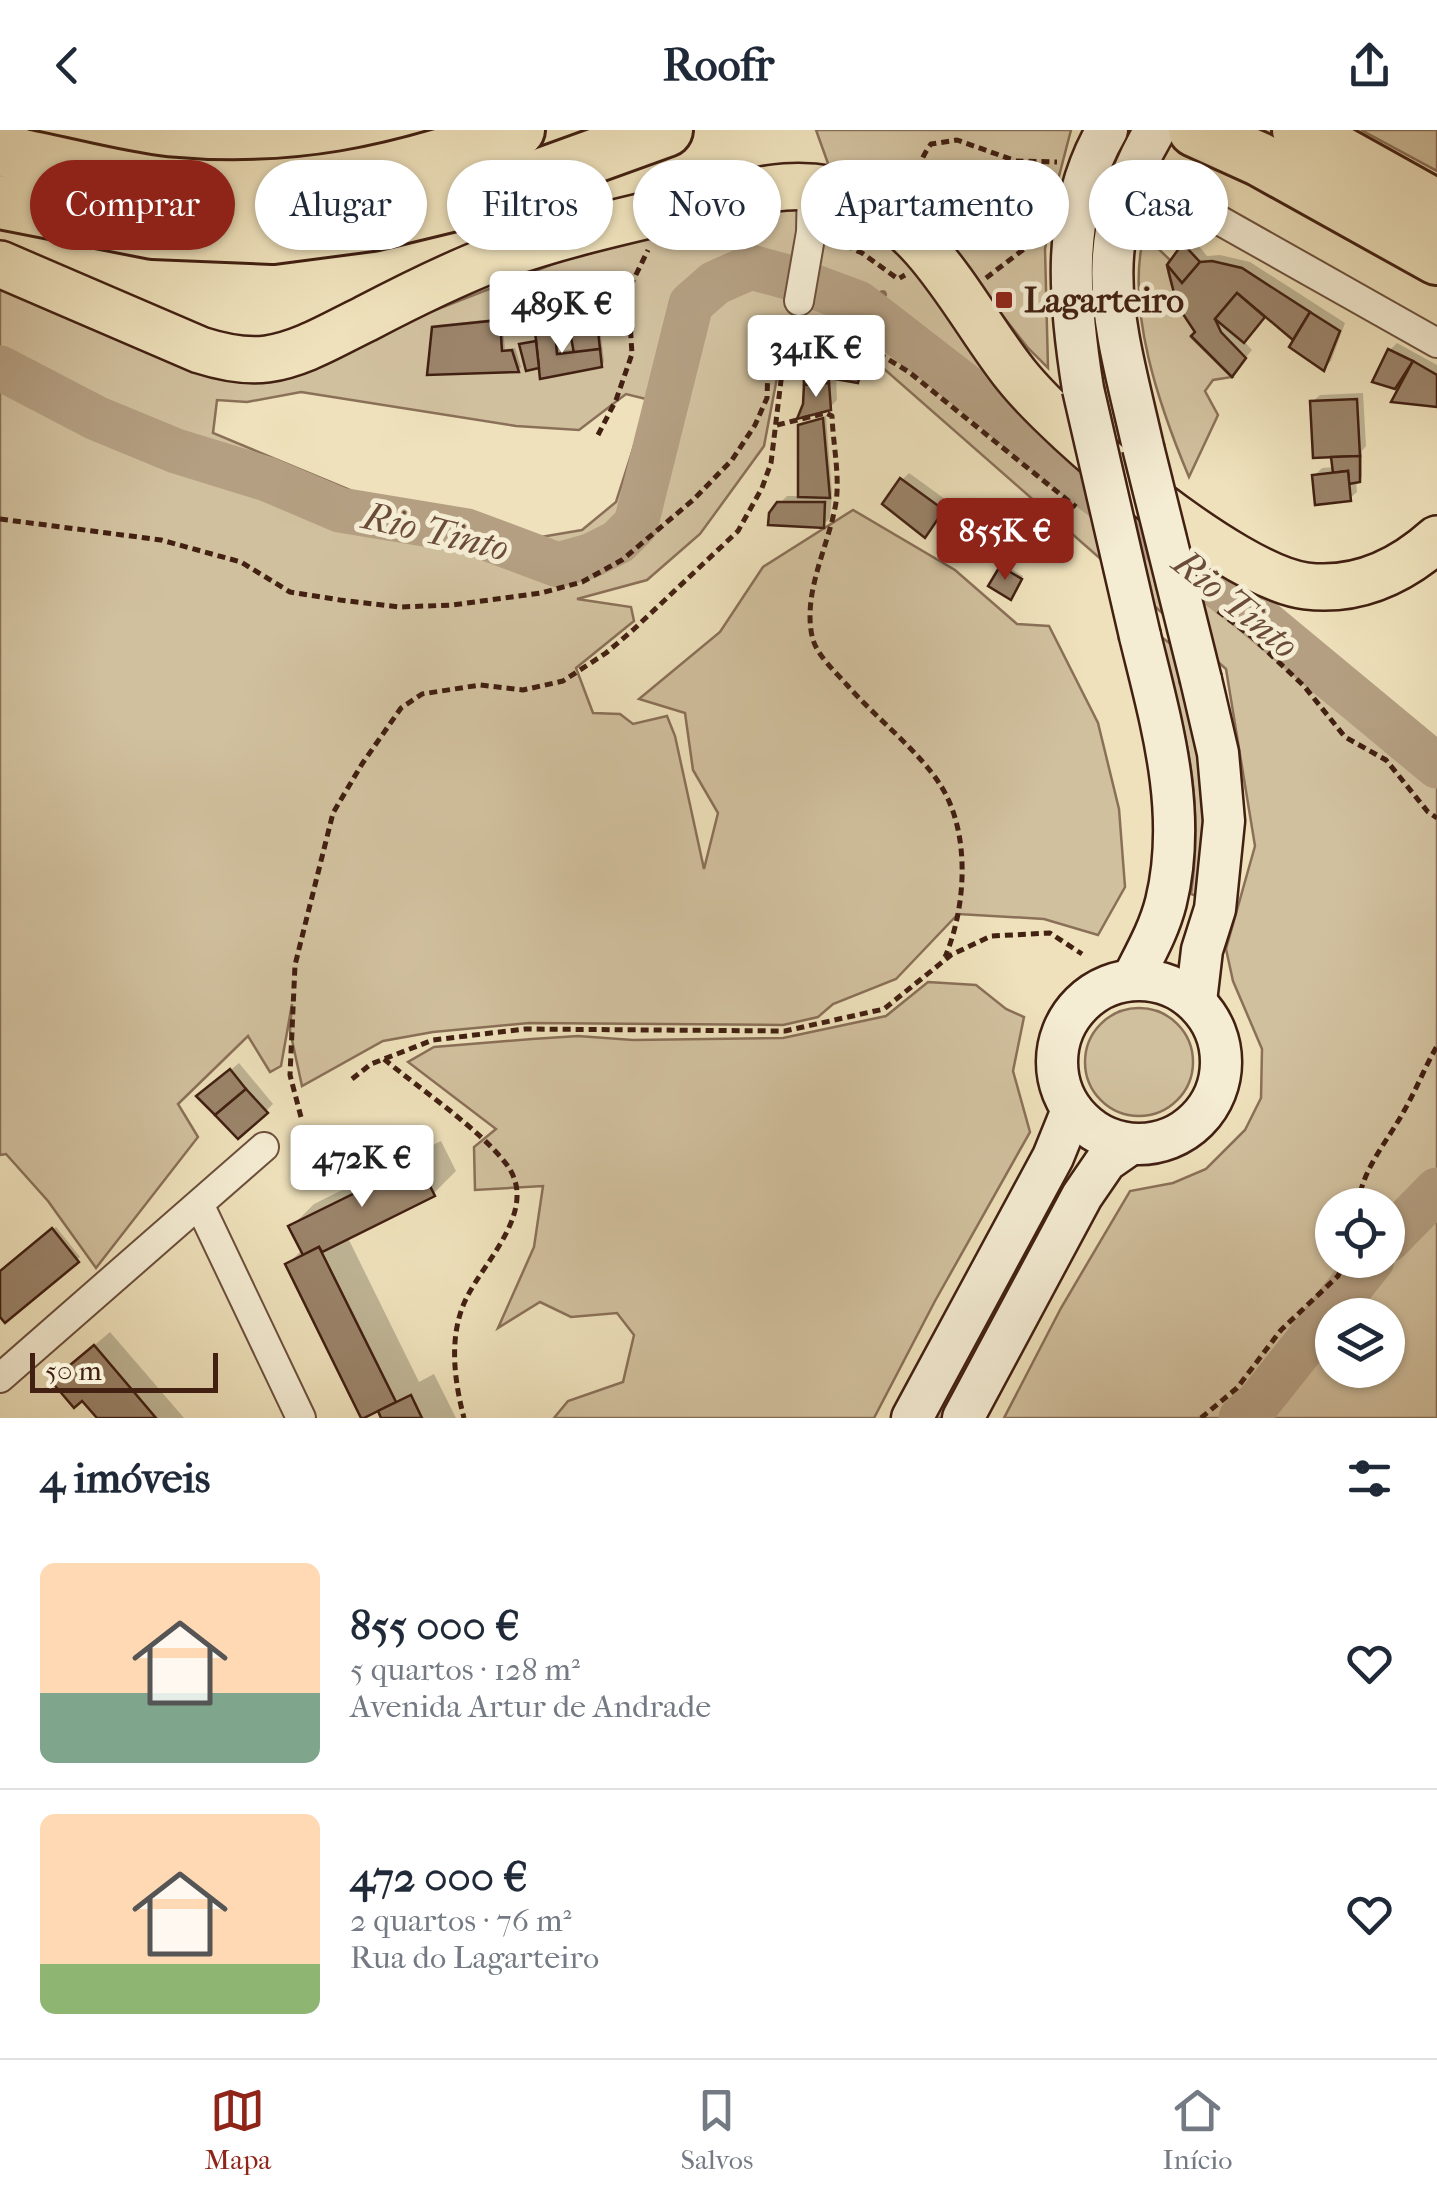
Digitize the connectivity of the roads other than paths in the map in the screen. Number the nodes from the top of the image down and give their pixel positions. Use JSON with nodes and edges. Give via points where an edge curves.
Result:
{"nodes":[{"id":1,"x":518,"y":130,"type":"edge"},
{"id":2,"x":666,"y":130,"type":"edge"},
{"id":3,"x":1155,"y":130,"type":"edge"},
{"id":4,"x":1195,"y":130,"type":"edge"},
{"id":5,"x":1279,"y":144,"type":"edge"},
{"id":6,"x":1098,"y":147,"type":"edge"},
{"id":7,"x":0,"y":148,"type":"edge"},
{"id":8,"x":1138,"y":160,"type":"edge"},
{"id":9,"x":801,"y":186,"type":"edge"},
{"id":10,"x":0,"y":202,"type":"edge"},
{"id":11,"x":1437,"y":207,"type":"edge"},
{"id":12,"x":1228,"y":225,"type":"edge"},
{"id":13,"x":809,"y":250,"type":"edge"},
{"id":14,"x":924,"y":250,"type":"edge"},
{"id":15,"x":1114,"y":250,"type":"edge"},
{"id":16,"x":1437,"y":258,"type":"edge"},
{"id":17,"x":0,"y":264,"type":"edge"},
{"id":18,"x":798,"y":315,"type":"road end"},
{"id":19,"x":1437,"y":343,"type":"edge"},
{"id":20,"x":1437,"y":540,"type":"edge"},
{"id":21,"x":1132,"y":980,"type":"junction"},
{"id":22,"x":1196,"y":1002,"type":"junction"},
{"id":23,"x":1072,"y":1110,"type":"junction"},
{"id":24,"x":1129,"y":1144,"type":"junction"},
{"id":25,"x":264,"y":1147,"type":"dead end"},
{"id":26,"x":200,"y":1206,"type":"junction"},
{"id":27,"x":0,"y":1378,"type":"edge"},
{"id":28,"x":301,"y":1418,"type":"edge"},
{"id":29,"x":912,"y":1418,"type":"edge"},
{"id":30,"x":963,"y":1418,"type":"edge"}],
"edges":[{"from":1,"to":7,"type":"highway","via":[[359,178],[263,188],[162,184]]},
{"from":2,"to":10,"type":"highway","via":[[474,199],[372,224],[273,237],[152,232]]},
{"from":3,"to":8,"type":"main road"},
{"from":4,"to":5,"type":"highway"},
{"from":5,"to":11,"type":"highway"},
{"from":5,"to":16,"type":"highway"},
{"from":6,"to":21,"type":"main road","bridge":true,"via":[[1075,224],[1070,270],[1083,388],[1170,760],[1175,821],[1167,899]]},
{"from":9,"to":17,"type":"main road","via":[[769,187],[535,244],[269,358],[200,350]]},
{"from":12,"to":19,"type":"street"},
{"from":13,"to":18,"type":"street"},
{"from":14,"to":20,"type":"main road","via":[[1051,414],[1243,564],[1303,586],[1335,588],[1394,571]]},
{"from":15,"to":22,"type":"main road","bridge":true,"via":[[1112,311],[1218,753],[1224,821]]},
{"from":21,"to":22,"type":"main road","via":[[1177,988]]},
{"from":21,"to":23,"type":"main road","via":[[1087,998],[1065,1028],[1057,1063]]},
{"from":22,"to":24,"type":"main road","via":[[1220,1046],[1214,1098],[1180,1135]]},
{"from":23,"to":24,"type":"main road","via":[[1107,1138]]},
{"from":23,"to":29,"type":"main road"},
{"from":24,"to":30,"type":"main road","via":[[1106,1161],[1082,1196]]},
{"from":25,"to":26,"type":"street"},
{"from":26,"to":27,"type":"street"},
{"from":26,"to":28,"type":"street"}]}
